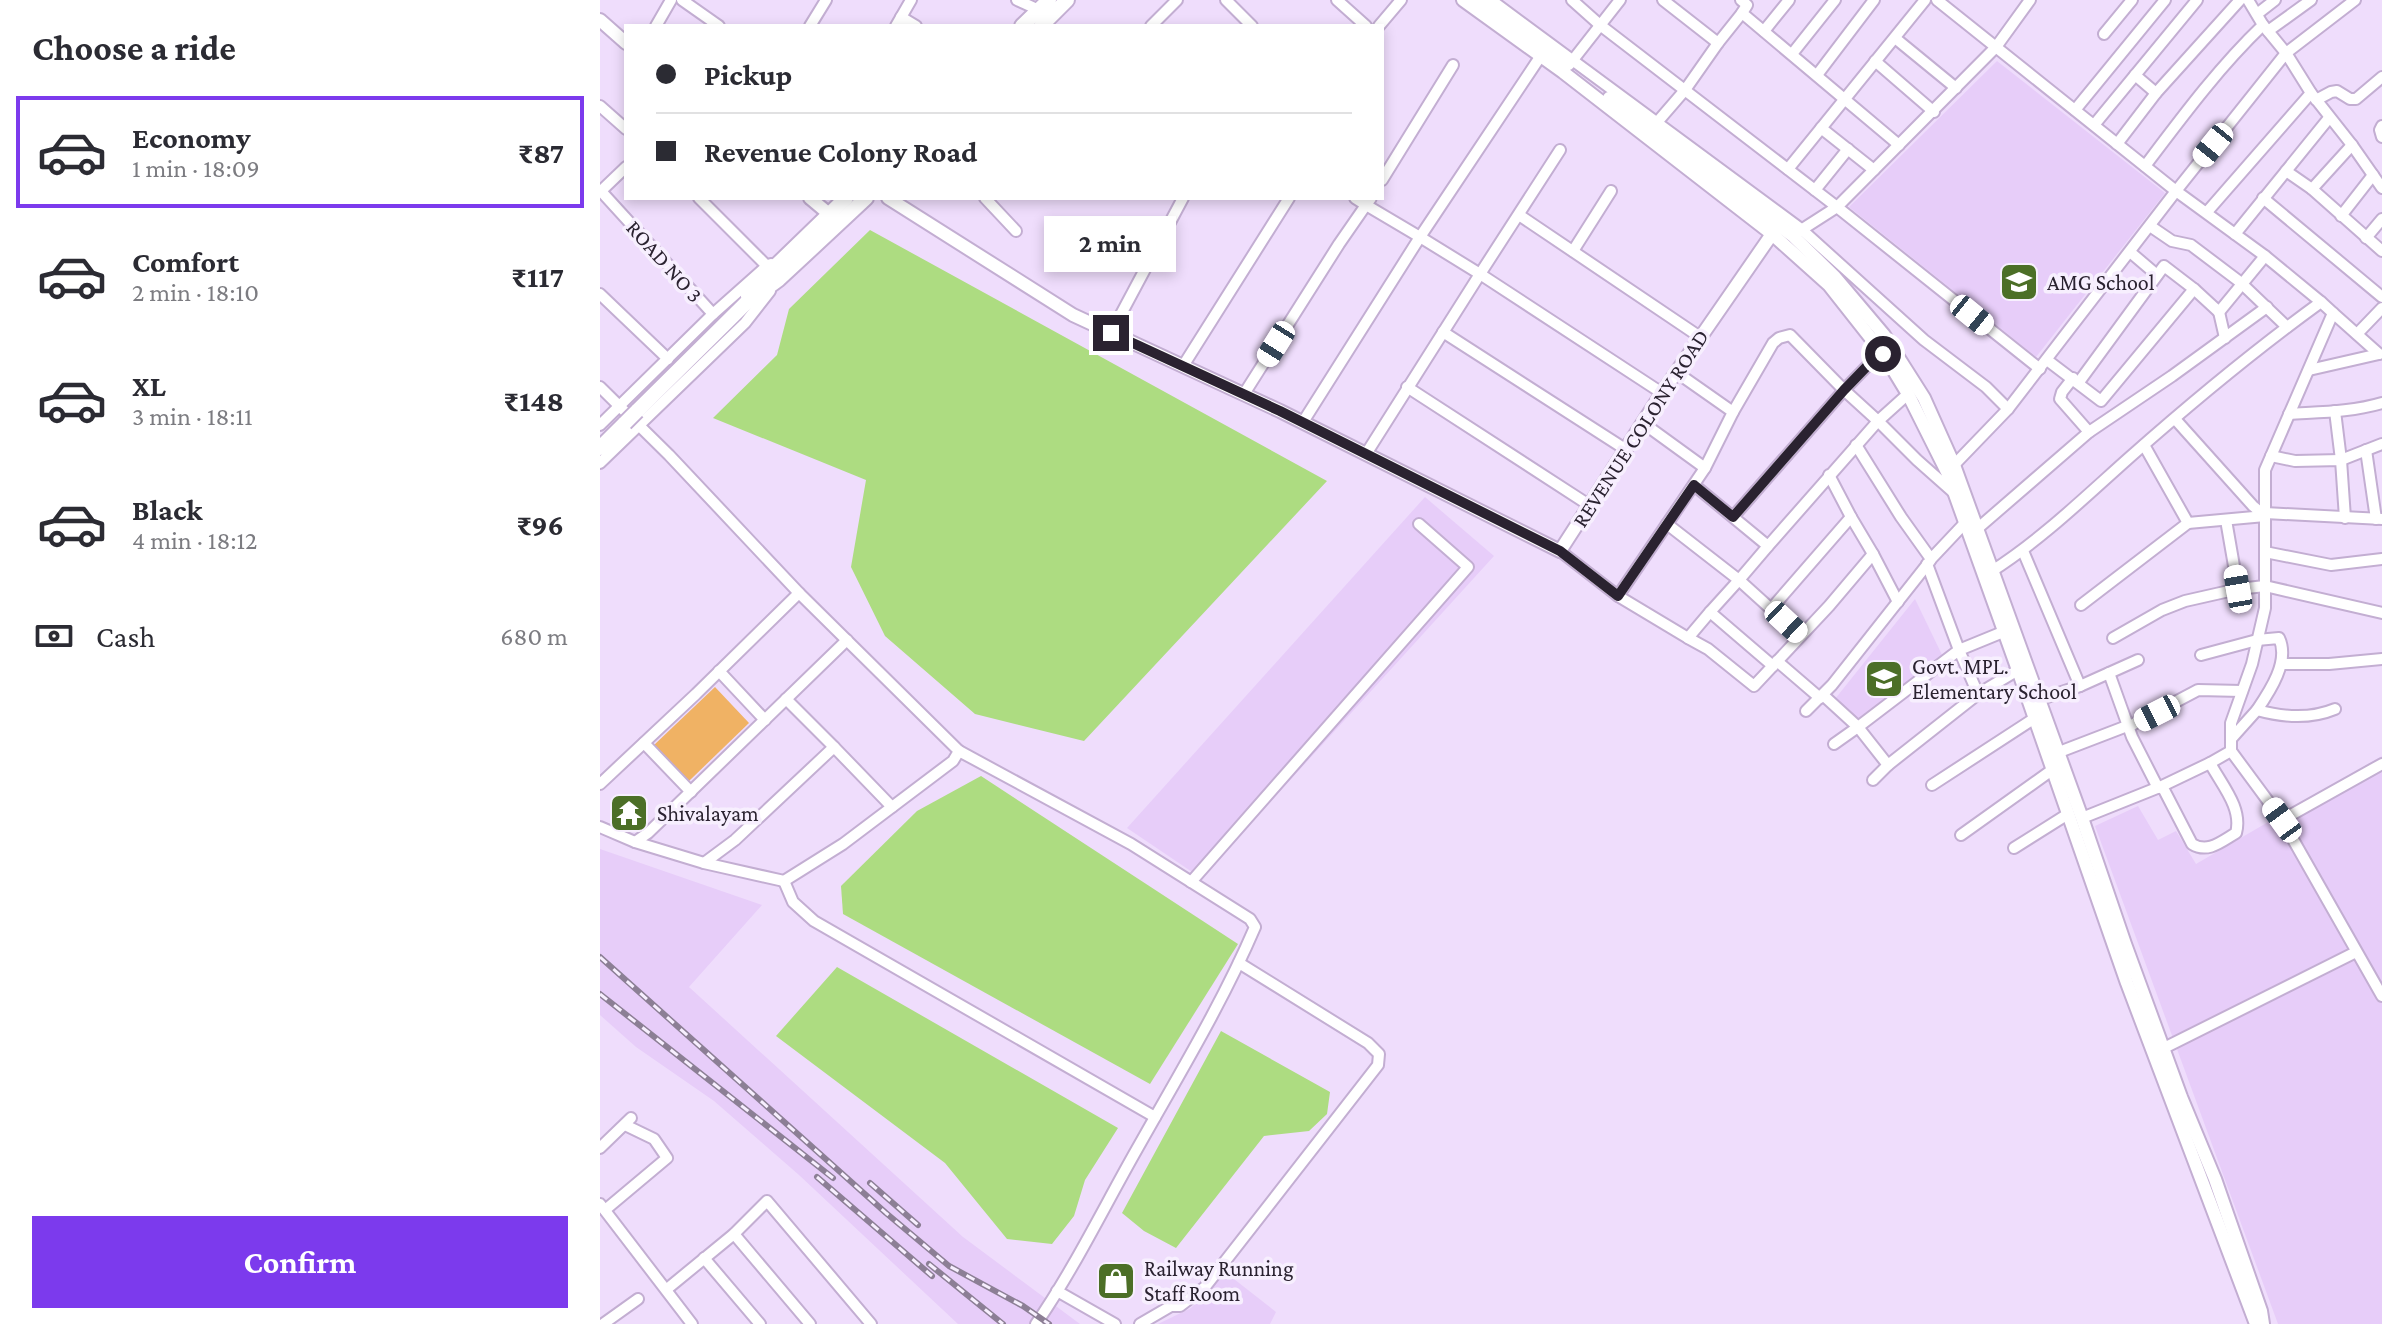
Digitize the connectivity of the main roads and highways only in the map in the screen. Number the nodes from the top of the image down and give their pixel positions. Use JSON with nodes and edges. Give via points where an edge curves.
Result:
{"nodes":[{"id":1,"x":1067,"y":0,"type":"edge"},
{"id":2,"x":1044,"y":5,"type":"edge"},
{"id":3,"x":1024,"y":24,"type":"edge"},
{"id":4,"x":1043,"y":24,"type":"edge"},
{"id":5,"x":845,"y":200,"type":"edge"},
{"id":6,"x":863,"y":200,"type":"edge"},
{"id":7,"x":834,"y":219,"type":"junction"},
{"id":8,"x":745,"y":304,"type":"junction"},
{"id":9,"x":600,"y":448,"type":"edge"}],
"edges":[{"from":1,"to":4,"type":"main road"},
{"from":2,"to":3,"type":"main road"},
{"from":5,"to":7,"type":"main road"},
{"from":6,"to":7,"type":"main road"},
{"from":7,"to":8,"type":"main road","via":[[779,279]]},
{"from":7,"to":8,"type":"main road","via":[[774,263]]},
{"from":8,"to":9,"type":"main road"}]}
